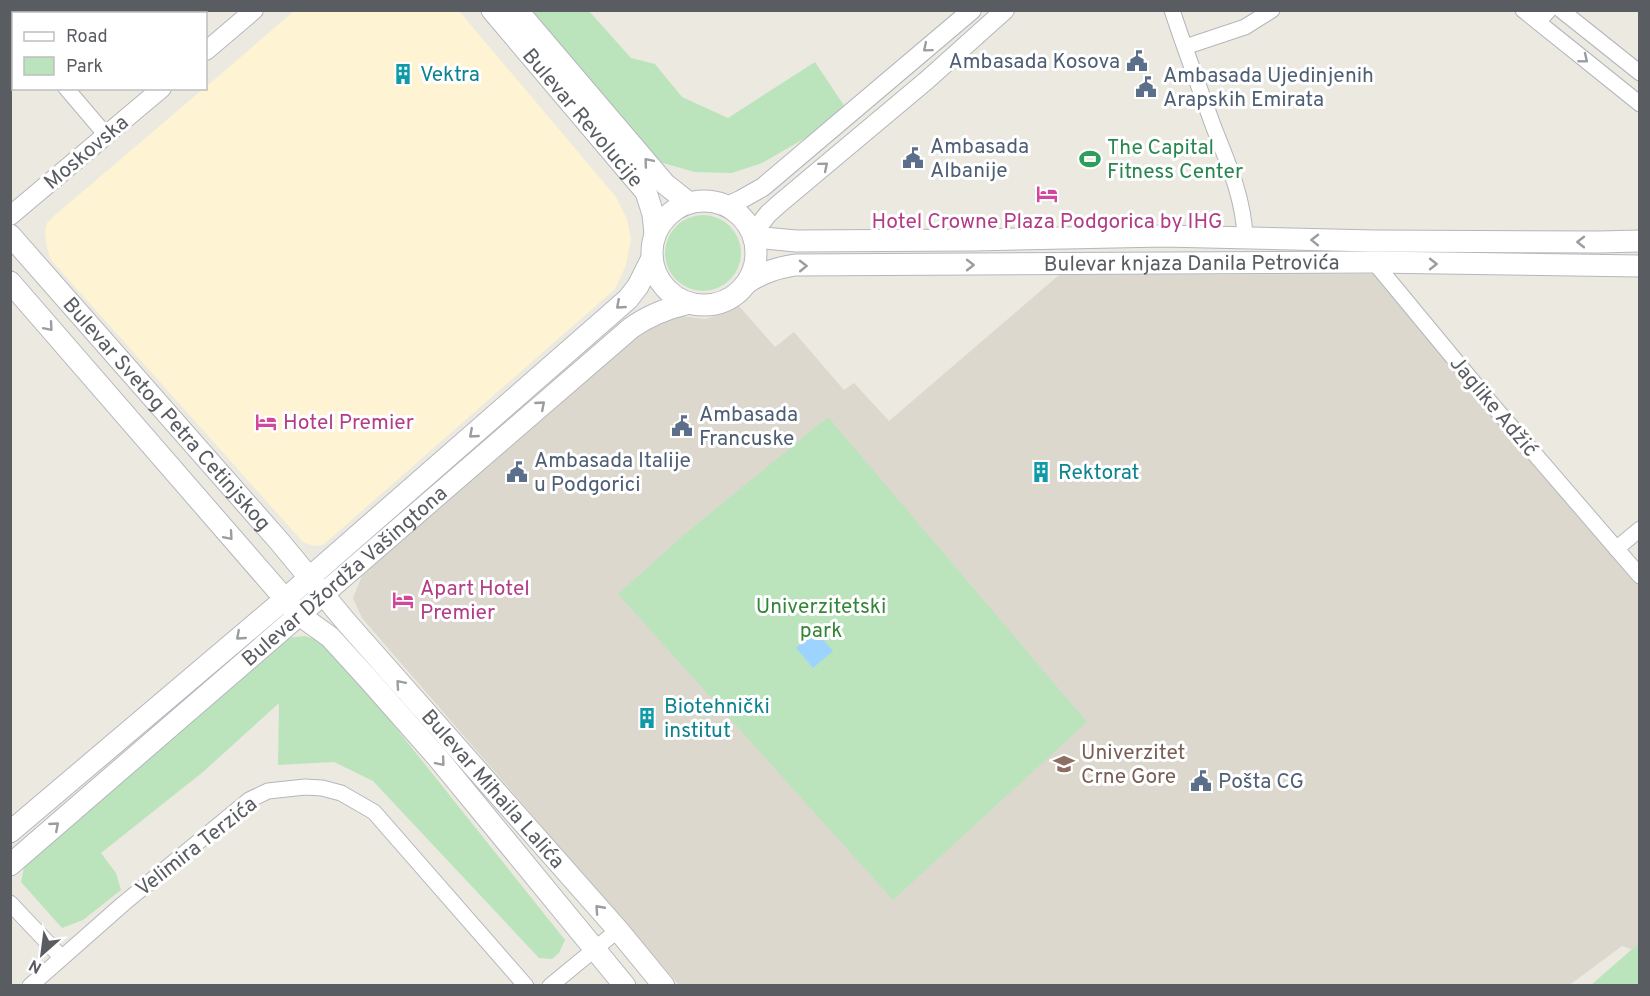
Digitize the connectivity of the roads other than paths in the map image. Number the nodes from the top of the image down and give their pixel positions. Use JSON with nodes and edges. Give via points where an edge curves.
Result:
{"nodes":[{"id":1,"x":254,"y":10,"type":"edge"},
{"id":2,"x":492,"y":10,"type":"edge"},
{"id":3,"x":517,"y":10,"type":"edge"},
{"id":4,"x":972,"y":10,"type":"edge"},
{"id":5,"x":1005,"y":10,"type":"edge"},
{"id":6,"x":1172,"y":10,"type":"edge"},
{"id":7,"x":1272,"y":10,"type":"edge"},
{"id":8,"x":1523,"y":10,"type":"edge"},
{"id":9,"x":1549,"y":10,"type":"edge"},
{"id":10,"x":1561,"y":10,"type":"edge"},
{"id":11,"x":1538,"y":22,"type":"junction"},
{"id":12,"x":1185,"y":47,"type":"junction"},
{"id":13,"x":207,"y":50,"type":"edge"},
{"id":14,"x":1640,"y":73,"type":"edge"},
{"id":15,"x":68,"y":90,"type":"edge"},
{"id":16,"x":160,"y":90,"type":"edge"},
{"id":17,"x":1640,"y":104,"type":"edge"},
{"id":18,"x":106,"y":135,"type":"junction"},
{"id":19,"x":689,"y":203,"type":"junction"},
{"id":20,"x":727,"y":206,"type":"junction"},
{"id":21,"x":10,"y":216,"type":"edge"},
{"id":22,"x":655,"y":234,"type":"junction"},
{"id":23,"x":10,"y":235,"type":"edge"},
{"id":24,"x":754,"y":235,"type":"junction"},
{"id":25,"x":1245,"y":238,"type":"junction"},
{"id":26,"x":1640,"y":241,"type":"edge"},
{"id":27,"x":652,"y":258,"type":"junction"},
{"id":28,"x":1374,"y":262,"type":"junction"},
{"id":29,"x":1640,"y":266,"type":"edge"},
{"id":30,"x":10,"y":282,"type":"edge"},
{"id":31,"x":748,"y":282,"type":"junction"},
{"id":32,"x":689,"y":303,"type":"junction"},
{"id":33,"x":1640,"y":529,"type":"edge"},
{"id":34,"x":1616,"y":549,"type":"junction"},
{"id":35,"x":1640,"y":576,"type":"edge"},
{"id":36,"x":308,"y":578,"type":"junction"},
{"id":37,"x":322,"y":594,"type":"junction"},
{"id":38,"x":292,"y":607,"type":"junction"},
{"id":39,"x":10,"y":832,"type":"edge"},
{"id":40,"x":10,"y":865,"type":"edge"},
{"id":41,"x":10,"y":903,"type":"edge"},
{"id":42,"x":618,"y":930,"type":"junction"},
{"id":43,"x":595,"y":949,"type":"junction"},
{"id":44,"x":62,"y":958,"type":"junction"},
{"id":45,"x":30,"y":986,"type":"edge"},
{"id":46,"x":526,"y":986,"type":"edge"},
{"id":47,"x":550,"y":986,"type":"edge"},
{"id":48,"x":625,"y":986,"type":"edge"},
{"id":49,"x":664,"y":986,"type":"edge"}],
"edges":[{"from":1,"to":13,"type":"street"},
{"from":2,"to":22,"type":"main road","name":"Bulevar Revolucije","via":[[645,192]]},
{"from":19,"to":3,"type":"main road","name":"Bulevar Revolucije","one_way":true,"via":[[665,184]]},
{"from":4,"to":20,"type":"street","one_way":true,"via":[[763,187]]},
{"from":24,"to":5,"type":"street","one_way":true,"via":[[760,222],[779,204]]},
{"from":6,"to":12,"type":"street"},
{"from":7,"to":12,"type":"street","via":[[1245,27]]},
{"from":8,"to":11,"type":"street"},
{"from":9,"to":11,"type":"street"},
{"from":10,"to":14,"type":"street"},
{"from":11,"to":17,"type":"street","one_way":true},
{"from":12,"to":25,"type":"street","via":[[1232,176]]},
{"from":15,"to":18,"type":"street"},
{"from":16,"to":18,"type":"street","name":"Moskovska"},
{"from":18,"to":21,"type":"street","name":"Moskovska"},
{"from":19,"to":20,"type":"main road","via":[[708,201]]},
{"from":19,"to":22,"type":"main road","via":[[665,218]]},
{"from":20,"to":24,"type":"main road","via":[[737,212]]},
{"from":22,"to":27,"type":"main road"},
{"from":23,"to":36,"type":"main road","name":"Bulevar Svetog Petra Cetinjskog"},
{"from":24,"to":25,"type":"main road","name":"Bulevar knjaza Danila Petrovića","via":[[796,241]]},
{"from":24,"to":31,"type":"main road","via":[[756,260]]},
{"from":26,"to":25,"type":"main road","name":"Bulevar knjaza Danila Petrovića","one_way":true},
{"from":27,"to":32,"type":"main road","via":[[668,291]]},
{"from":27,"to":36,"type":"main road","name":"Bulevar Džordža Vašingtona","one_way":true,"via":[[628,298]]},
{"from":28,"to":29,"type":"main road","name":"Bulevar knjaza Danila Petrovića","one_way":true},
{"from":31,"to":28,"type":"main road","name":"Bulevar knjaza Danila Petrovića","one_way":true,"via":[[773,269],[795,265]]},
{"from":28,"to":34,"type":"street","name":"Jaglike Adžić"},
{"from":30,"to":38,"type":"main road","name":"Bulevar Svetog Petra Cetinjskog","one_way":true},
{"from":31,"to":32,"type":"main road","via":[[727,300],[708,305]]},
{"from":37,"to":32,"type":"main road","name":"Bulevar Džordža Vašingtona","one_way":true,"via":[[631,328],[645,318]]},
{"from":33,"to":34,"type":"street"},
{"from":34,"to":35,"type":"street","name":"Jaglike Adžić"},
{"from":36,"to":37,"type":"main road","name":"Bulevar Svetog Petra Cetinjskog"},
{"from":36,"to":38,"type":"main road","name":"Bulevar Džordža Vašingtona"},
{"from":37,"to":38,"type":"main road","name":"Bulevar Džordža Vašingtona"},
{"from":42,"to":37,"type":"main road","name":"Bulevar Mihaila Lalića","one_way":true},
{"from":38,"to":39,"type":"main road","name":"Bulevar Džordža Vašingtona","one_way":true},
{"from":40,"to":38,"type":"main road","name":"Bulevar Džordža Vašingtona","one_way":true},
{"from":38,"to":43,"type":"main road","name":"Bulevar Mihaila Lalića","one_way":true,"via":[[330,637],[371,682]]},
{"from":41,"to":44,"type":"street"},
{"from":42,"to":43,"type":"street"},
{"from":42,"to":49,"type":"main road","name":"Bulevar Mihaila Lalića"},
{"from":43,"to":47,"type":"street"},
{"from":43,"to":48,"type":"main road","name":"Bulevar Mihaila Lalića"},
{"from":44,"to":45,"type":"street","name":"Velimira Terzića"},
{"from":44,"to":46,"type":"street","name":"Velimira Terzića","via":[[249,800],[268,791],[322,788],[341,793],[374,813]]}]}
